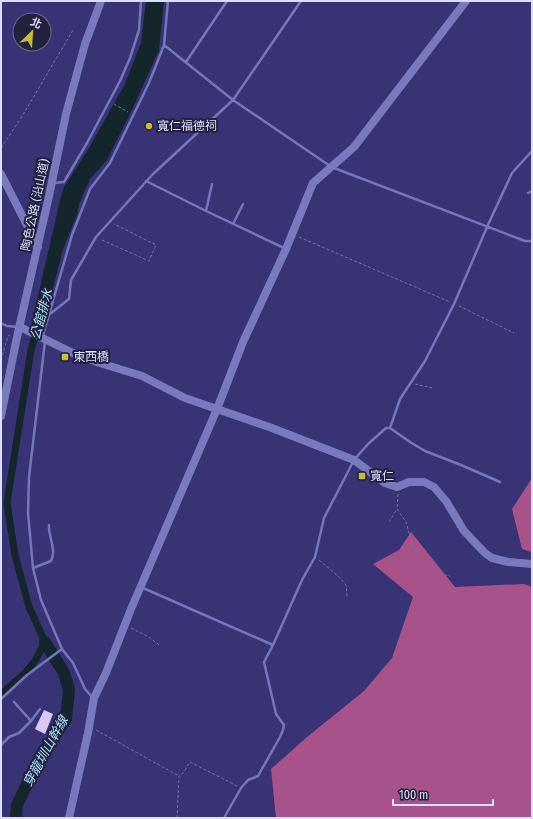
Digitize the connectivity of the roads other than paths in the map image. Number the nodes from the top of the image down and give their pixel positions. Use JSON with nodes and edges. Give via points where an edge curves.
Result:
{"nodes":[{"id":1,"x":101,"y":1,"type":"edge"},
{"id":2,"x":141,"y":1,"type":"edge"},
{"id":3,"x":168,"y":1,"type":"edge"},
{"id":4,"x":227,"y":1,"type":"edge"},
{"id":5,"x":301,"y":1,"type":"edge"},
{"id":6,"x":466,"y":1,"type":"edge"},
{"id":7,"x":164,"y":45,"type":"junction"},
{"id":8,"x":186,"y":62,"type":"junction"},
{"id":9,"x":233,"y":100,"type":"junction"},
{"id":10,"x":532,"y":151,"type":"edge"},
{"id":11,"x":332,"y":167,"type":"junction"},
{"id":12,"x":1,"y":174,"type":"edge"},
{"id":13,"x":146,"y":181,"type":"junction"},
{"id":14,"x":52,"y":184,"type":"junction"},
{"id":15,"x":212,"y":184,"type":"dead end"},
{"id":16,"x":532,"y":191,"type":"edge"},
{"id":17,"x":528,"y":194,"type":"dead end"},
{"id":18,"x":243,"y":204,"type":"dead end"},
{"id":19,"x":206,"y":212,"type":"junction"},
{"id":20,"x":233,"y":224,"type":"junction"},
{"id":21,"x":487,"y":227,"type":"junction"},
{"id":22,"x":532,"y":241,"type":"edge"},
{"id":23,"x":38,"y":247,"type":"junction"},
{"id":24,"x":286,"y":249,"type":"junction"},
{"id":25,"x":49,"y":314,"type":"junction"},
{"id":26,"x":1,"y":323,"type":"edge"},
{"id":27,"x":20,"y":327,"type":"junction"},
{"id":28,"x":46,"y":339,"type":"junction"},
{"id":29,"x":217,"y":409,"type":"junction"},
{"id":30,"x":1,"y":416,"type":"edge"},
{"id":31,"x":390,"y":428,"type":"junction"},
{"id":32,"x":354,"y":460,"type":"junction"},
{"id":33,"x":500,"y":482,"type":"dead end"},
{"id":34,"x":49,"y":525,"type":"dead end"},
{"id":35,"x":532,"y":564,"type":"edge"},
{"id":36,"x":33,"y":568,"type":"junction"},
{"id":37,"x":140,"y":587,"type":"junction"},
{"id":38,"x":273,"y":645,"type":"junction"},
{"id":39,"x":62,"y":649,"type":"junction"},
{"id":40,"x":94,"y":698,"type":"junction"},
{"id":41,"x":1,"y":699,"type":"edge"},
{"id":42,"x":14,"y":702,"type":"dead end"},
{"id":43,"x":40,"y":709,"type":"dead end"},
{"id":44,"x":31,"y":721,"type":"junction"},
{"id":45,"x":1,"y":745,"type":"edge"},
{"id":46,"x":69,"y":818,"type":"edge"},
{"id":47,"x":224,"y":818,"type":"edge"}],
"edges":[{"from":1,"to":14,"type":"street","name":"陶色公路 (沿山道)","via":[[85,44],[66,114]]},
{"from":2,"to":14,"type":"lane","via":[[139,30],[130,58],[110,102],[64,182]]},
{"from":3,"to":7,"type":"lane"},
{"from":4,"to":8,"type":"lane"},
{"from":5,"to":9,"type":"lane"},
{"from":6,"to":11,"type":"street","via":[[354,147]]},
{"from":7,"to":8,"type":"lane"},
{"from":7,"to":25,"type":"lane","via":[[149,83],[110,163],[90,189],[72,235]]},
{"from":8,"to":9,"type":"lane"},
{"from":9,"to":11,"type":"lane"},
{"from":9,"to":13,"type":"lane"},
{"from":10,"to":21,"type":"lane","via":[[512,174]]},
{"from":11,"to":21,"type":"lane"},
{"from":11,"to":24,"type":"street","via":[[313,183]]},
{"from":12,"to":23,"type":"street"},
{"from":13,"to":19,"type":"lane"},
{"from":13,"to":25,"type":"lane","via":[[96,237],[71,280],[69,299]]},
{"from":14,"to":23,"type":"street","name":"陶色公路 (沿山道)"},
{"from":15,"to":19,"type":"lane"},
{"from":16,"to":17,"type":"lane"},
{"from":18,"to":20,"type":"lane"},
{"from":19,"to":20,"type":"lane"},
{"from":20,"to":24,"type":"lane"},
{"from":21,"to":22,"type":"lane","via":[[525,241]]},
{"from":21,"to":31,"type":"lane","via":[[454,304],[425,361],[400,399]]},
{"from":23,"to":27,"type":"street","name":"陶色公路 (沿山道)"},
{"from":24,"to":29,"type":"street"},
{"from":25,"to":28,"type":"lane","via":[[43,335]]},
{"from":26,"to":27,"type":"lane"},
{"from":27,"to":28,"type":"street"},
{"from":27,"to":30,"type":"street","name":"陶色公路 (沿山道)"},
{"from":28,"to":29,"type":"street","via":[[73,353],[142,376],[185,398]]},
{"from":28,"to":36,"type":"lane","via":[[29,477],[28,513]]},
{"from":29,"to":32,"type":"street"},
{"from":29,"to":37,"type":"street"},
{"from":31,"to":32,"type":"lane","via":[[386,428],[368,444]]},
{"from":31,"to":33,"type":"lane","via":[[435,455]]},
{"from":32,"to":35,"type":"street","via":[[385,483],[397,487],[409,482],[424,482],[434,487],[446,501],[464,531],[485,553],[492,558],[508,562]]},
{"from":32,"to":38,"type":"lane","via":[[324,518],[315,557]]},
{"from":34,"to":36,"type":"lane","via":[[53,558]]},
{"from":36,"to":39,"type":"lane","via":[[41,600]]},
{"from":37,"to":38,"type":"lane"},
{"from":37,"to":40,"type":"street"},
{"from":38,"to":47,"type":"lane","via":[[264,662],[276,714],[284,725],[283,730],[258,776],[248,780],[241,788]]},
{"from":39,"to":40,"type":"lane","via":[[73,663],[85,690]]},
{"from":39,"to":41,"type":"lane","via":[[27,675]]},
{"from":40,"to":46,"type":"street"},
{"from":42,"to":44,"type":"lane"},
{"from":43,"to":44,"type":"lane"},
{"from":44,"to":45,"type":"lane"}]}
